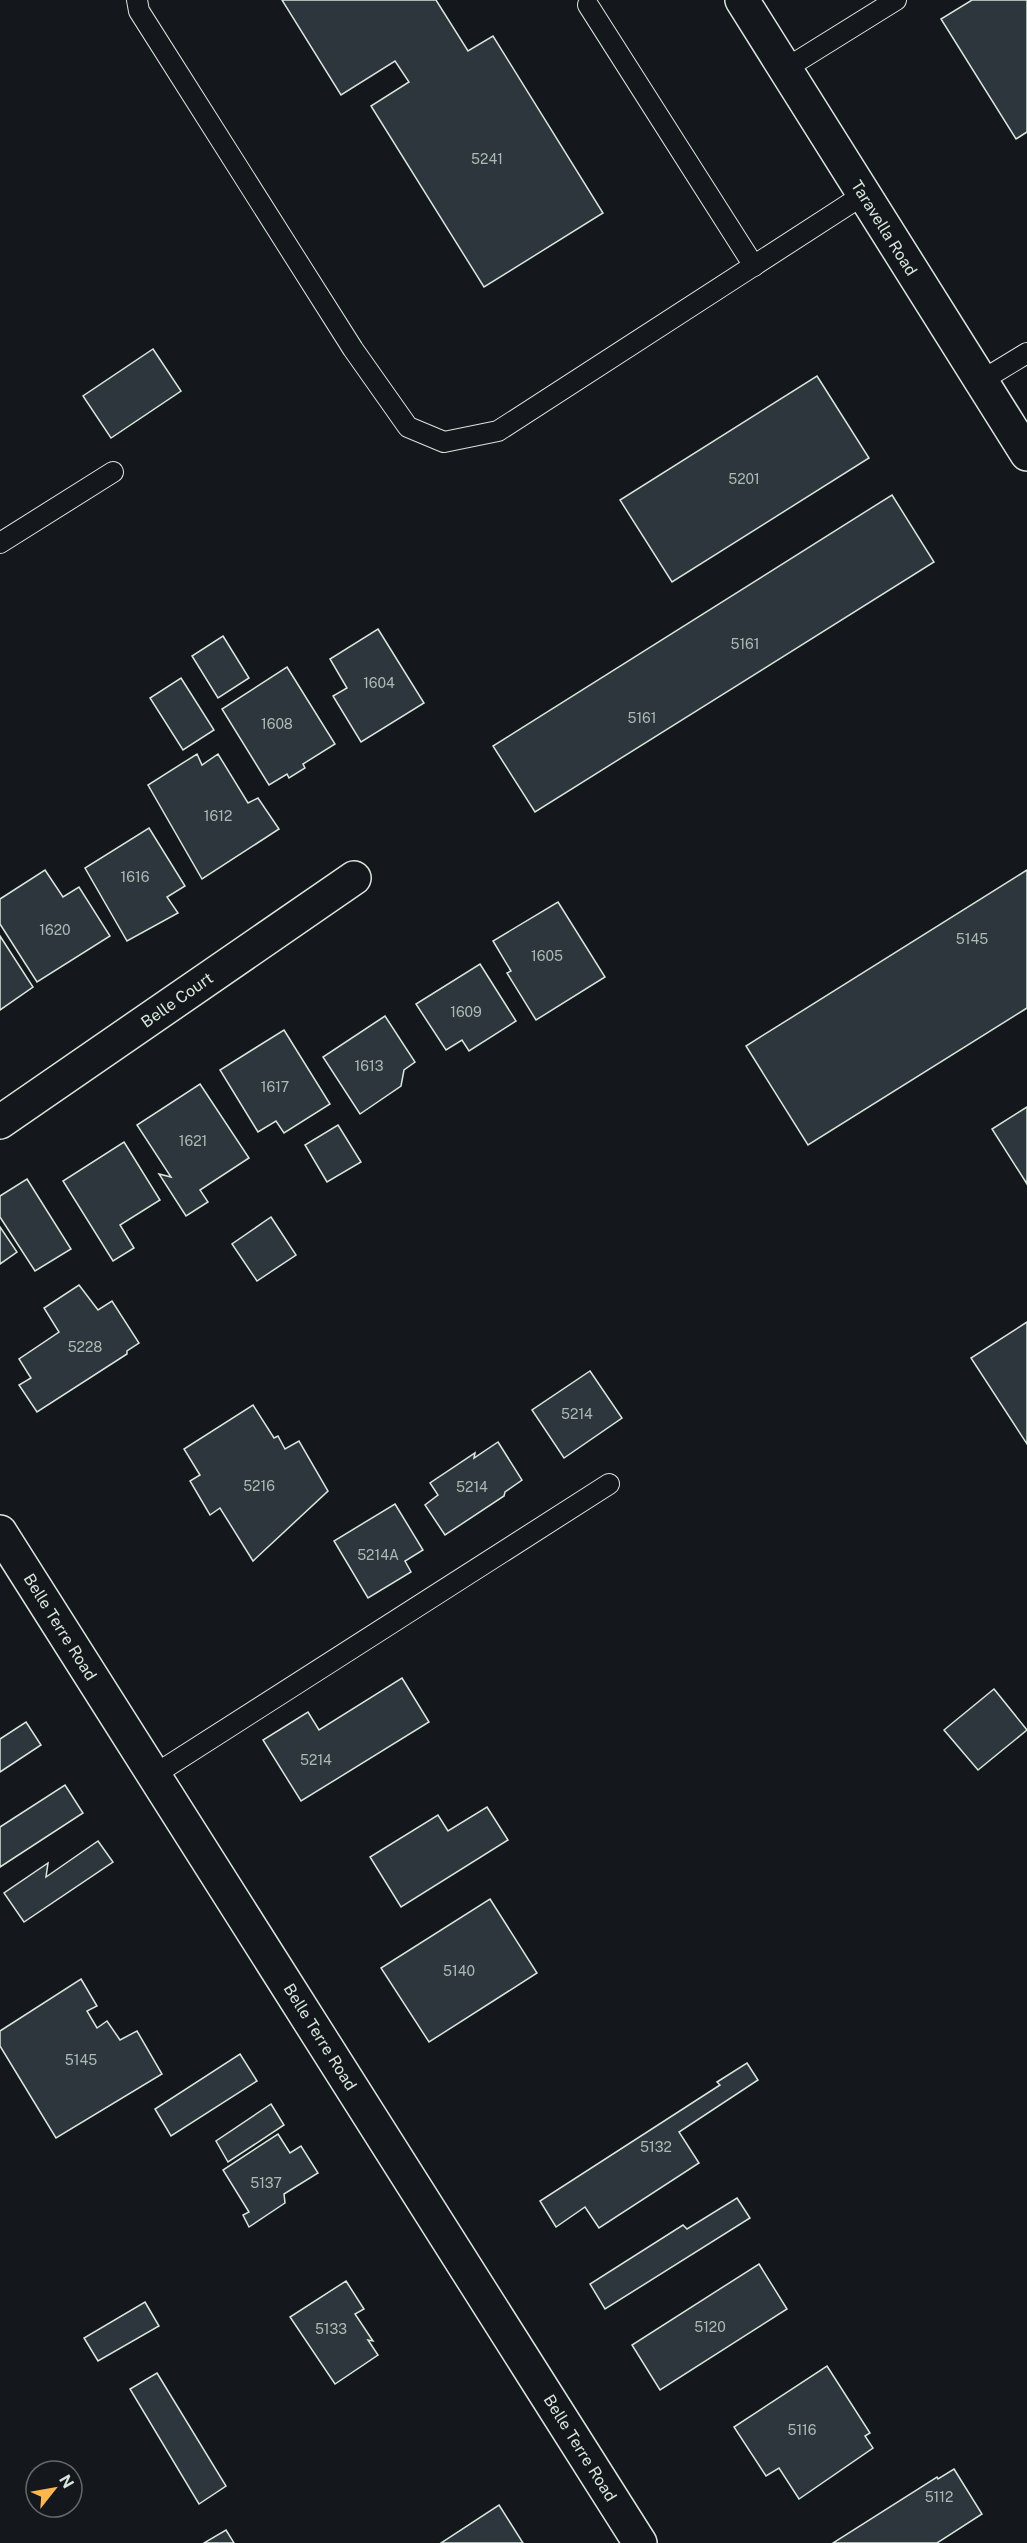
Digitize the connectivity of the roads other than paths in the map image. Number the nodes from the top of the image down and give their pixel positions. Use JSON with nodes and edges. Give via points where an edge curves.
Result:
{"nodes":[{"id":1,"x":137,"y":0,"type":"edge"},
{"id":2,"x":742,"y":0,"type":"edge"},
{"id":3,"x":896,"y":0,"type":"edge"},
{"id":4,"x":588,"y":5,"type":"dead end"},
{"id":5,"x":785,"y":69,"type":"junction"},
{"id":6,"x":863,"y":195,"type":"junction"},
{"id":7,"x":754,"y":266,"type":"junction"},
{"id":8,"x":1027,"y":353,"type":"edge"},
{"id":9,"x":981,"y":381,"type":"junction"},
{"id":10,"x":1027,"y":454,"type":"edge"},
{"id":11,"x":113,"y":472,"type":"dead end"},
{"id":12,"x":0,"y":543,"type":"edge"},
{"id":13,"x":354,"y":878,"type":"dead end"},
{"id":14,"x":0,"y":1122,"type":"edge"},
{"id":15,"x":609,"y":1484,"type":"dead end"},
{"id":16,"x":0,"y":1532,"type":"edge"},
{"id":17,"x":154,"y":1775,"type":"junction"},
{"id":18,"x":640,"y":2543,"type":"edge"}],
"edges":[{"from":1,"to":7,"type":"lane","via":[[139,11],[353,349],[408,427],[417,431],[444,442],[498,432]]},
{"from":2,"to":5,"type":"street","name":"Taravella Road"},
{"from":3,"to":5,"type":"lane"},
{"from":4,"to":7,"type":"lane"},
{"from":5,"to":6,"type":"street","name":"Taravella Road"},
{"from":6,"to":7,"type":"lane"},
{"from":6,"to":9,"type":"street","name":"Taravella Road"},
{"from":8,"to":9,"type":"lane"},
{"from":9,"to":10,"type":"street","name":"Taravella Road"},
{"from":11,"to":12,"type":"lane"},
{"from":13,"to":14,"type":"street","name":"Belle Court"},
{"from":15,"to":17,"type":"lane"},
{"from":16,"to":17,"type":"street","name":"Belle Terre Road"},
{"from":17,"to":18,"type":"street","name":"Belle Terre Road"}]}
